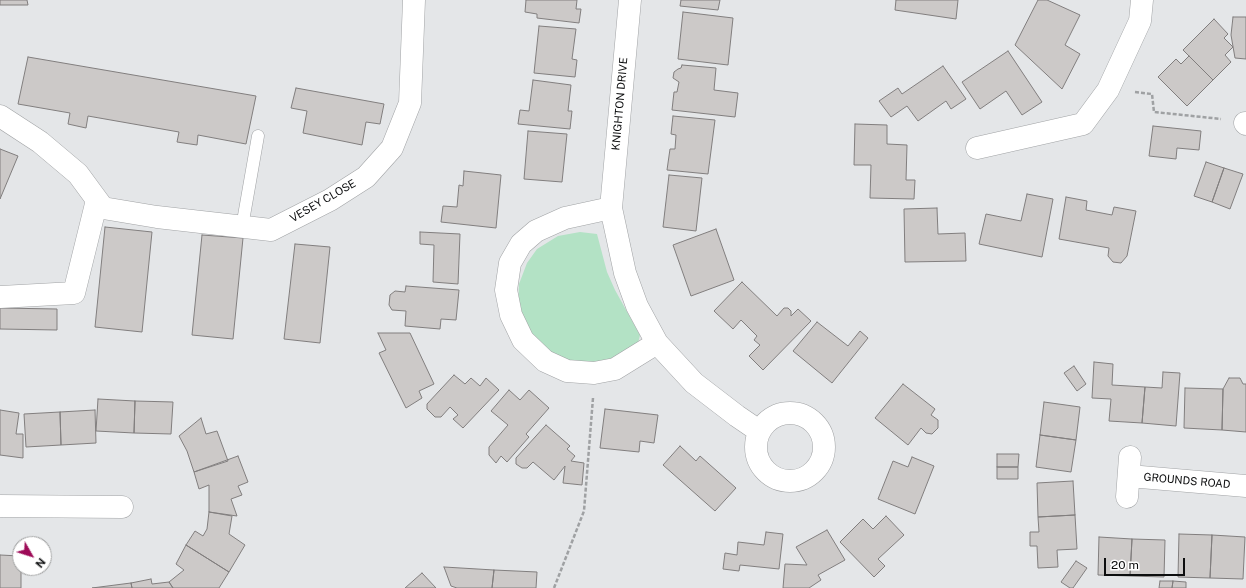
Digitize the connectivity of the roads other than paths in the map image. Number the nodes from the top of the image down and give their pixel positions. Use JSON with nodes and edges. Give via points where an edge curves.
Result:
{"nodes":[{"id":1,"x":414,"y":0,"type":"edge"},
{"id":2,"x":630,"y":0,"type":"edge"},
{"id":3,"x":1142,"y":0,"type":"edge"},
{"id":4,"x":0,"y":116,"type":"edge"},
{"id":5,"x":258,"y":136,"type":"dead end"},
{"id":6,"x":977,"y":148,"type":"dead end"},
{"id":7,"x":97,"y":200,"type":"junction"},
{"id":8,"x":611,"y":208,"type":"junction"},
{"id":9,"x":242,"y":227,"type":"junction"},
{"id":10,"x":0,"y":297,"type":"edge"},
{"id":11,"x":657,"y":343,"type":"junction"},
{"id":12,"x":760,"y":430,"type":"dead end"},
{"id":13,"x":1246,"y":486,"type":"edge"},
{"id":14,"x":1127,"y":497,"type":"dead end"},
{"id":15,"x":0,"y":506,"type":"edge"},
{"id":16,"x":122,"y":507,"type":"dead end"}],
"edges":[{"from":1,"to":9,"type":"street","name":"VESEY CLOSE","via":[[410,103],[392,148],[366,177],[330,200],[271,230]]},
{"from":2,"to":8,"type":"street","name":"KNIGHTON DRIVE"},
{"from":3,"to":6,"type":"street","via":[[1140,22],[1108,90],[1083,124]]},
{"from":4,"to":7,"type":"street","name":"VESEY CLOSE","via":[[40,142],[78,174]]},
{"from":5,"to":9,"type":"lane"},
{"from":7,"to":9,"type":"street","name":"VESEY CLOSE","via":[[103,208]]},
{"from":7,"to":10,"type":"street","via":[[74,293]]},
{"from":8,"to":11,"type":"street","name":"KNIGHTON DRIVE","via":[[625,273],[637,306]]},
{"from":8,"to":11,"type":"street","via":[[565,218],[536,231],[521,244],[510,263],[506,290],[511,316],[523,340],[544,361],[566,371],[594,373],[615,370]]},
{"from":11,"to":12,"type":"street","name":"KNIGHTON DRIVE","via":[[694,383]]},
{"from":13,"to":14,"type":"street","name":"GROUNDS ROAD","via":[[1129,467]]},
{"from":15,"to":16,"type":"street"}]}
